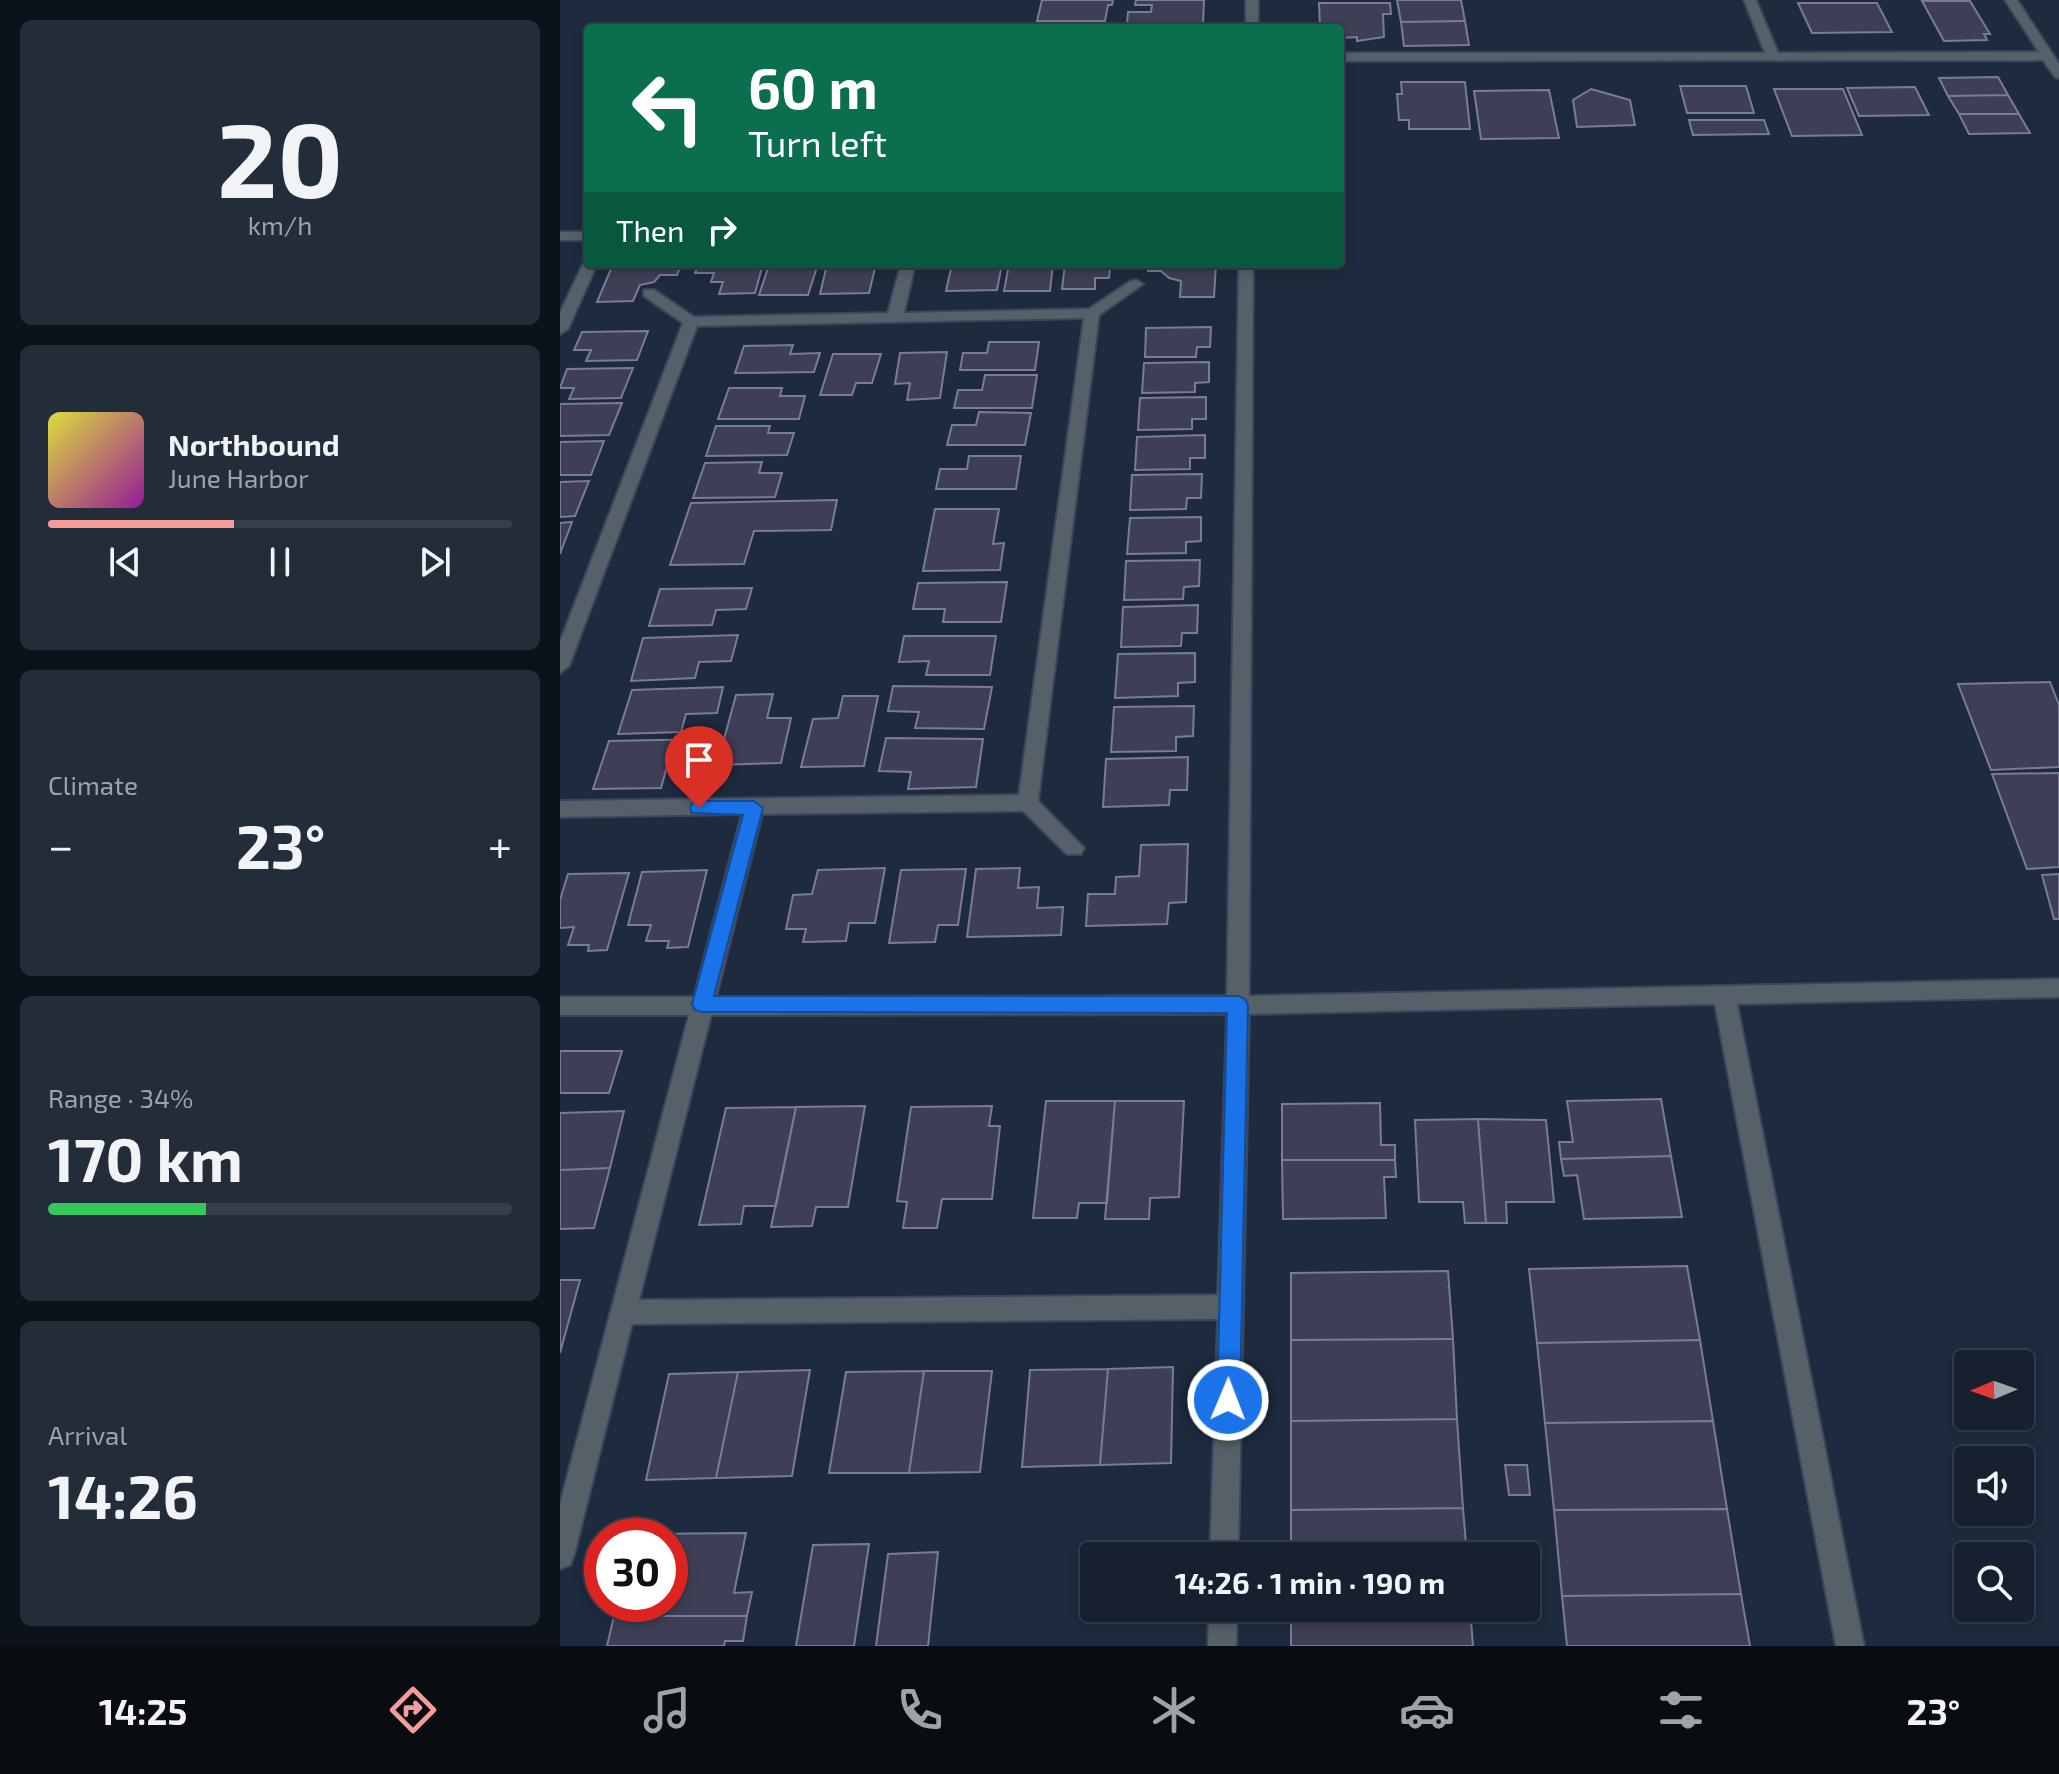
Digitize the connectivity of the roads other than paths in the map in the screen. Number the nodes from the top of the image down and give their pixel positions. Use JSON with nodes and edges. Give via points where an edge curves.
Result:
{"nodes":[{"id":1,"x":1252,"y":0,"type":"edge"},
{"id":2,"x":1750,"y":0,"type":"edge"},
{"id":3,"x":2011,"y":0,"type":"edge"},
{"id":4,"x":1252,"y":24,"type":"edge"},
{"id":5,"x":1773,"y":56,"type":"junction"},
{"id":6,"x":2047,"y":56,"type":"junction"},
{"id":7,"x":1344,"y":57,"type":"edge"},
{"id":8,"x":2059,"y":74,"type":"edge"},
{"id":9,"x":560,"y":236,"type":"edge"},
{"id":10,"x":584,"y":236,"type":"edge"},
{"id":11,"x":588,"y":268,"type":"edge"},
{"id":12,"x":907,"y":268,"type":"edge"},
{"id":13,"x":1246,"y":268,"type":"edge"},
{"id":14,"x":1136,"y":284,"type":"dead end"},
{"id":15,"x":649,"y":293,"type":"dead end"},
{"id":16,"x":1092,"y":313,"type":"junction"},
{"id":17,"x":895,"y":317,"type":"junction"},
{"id":18,"x":691,"y":322,"type":"junction"},
{"id":19,"x":560,"y":329,"type":"edge"},
{"id":20,"x":560,"y":666,"type":"edge"},
{"id":21,"x":1028,"y":803,"type":"junction"},
{"id":22,"x":754,"y":808,"type":"junction"},
{"id":23,"x":560,"y":809,"type":"edge"},
{"id":24,"x":1074,"y":848,"type":"dead end"},
{"id":25,"x":2059,"y":988,"type":"edge"},
{"id":26,"x":1724,"y":993,"type":"junction"},
{"id":27,"x":702,"y":1004,"type":"junction"},
{"id":28,"x":1238,"y":1005,"type":"junction"},
{"id":29,"x":560,"y":1006,"type":"edge"},
{"id":30,"x":1230,"y":1307,"type":"junction"},
{"id":31,"x":623,"y":1312,"type":"junction"},
{"id":32,"x":1224,"y":1542,"type":"edge"},
{"id":33,"x":560,"y":1555,"type":"edge"},
{"id":34,"x":1223,"y":1622,"type":"edge"},
{"id":35,"x":1222,"y":1646,"type":"edge"},
{"id":36,"x":1850,"y":1646,"type":"edge"}],
"edges":[{"from":1,"to":4,"type":"street"},
{"from":2,"to":5,"type":"street"},
{"from":3,"to":6,"type":"street"},
{"from":5,"to":6,"type":"street"},
{"from":5,"to":7,"type":"street"},
{"from":6,"to":8,"type":"street"},
{"from":9,"to":10,"type":"street"},
{"from":11,"to":19,"type":"street"},
{"from":12,"to":17,"type":"street"},
{"from":13,"to":28,"type":"street"},
{"from":14,"to":16,"type":"street"},
{"from":15,"to":18,"type":"street"},
{"from":16,"to":17,"type":"street"},
{"from":16,"to":21,"type":"street"},
{"from":17,"to":18,"type":"street"},
{"from":18,"to":20,"type":"street"},
{"from":21,"to":22,"type":"street"},
{"from":21,"to":24,"type":"street"},
{"from":22,"to":23,"type":"street"},
{"from":22,"to":27,"type":"street"},
{"from":25,"to":26,"type":"street"},
{"from":26,"to":28,"type":"street"},
{"from":26,"to":36,"type":"street"},
{"from":27,"to":28,"type":"street"},
{"from":27,"to":29,"type":"street"},
{"from":27,"to":31,"type":"street"},
{"from":28,"to":30,"type":"street"},
{"from":30,"to":31,"type":"street"},
{"from":30,"to":32,"type":"street"},
{"from":31,"to":33,"type":"street"},
{"from":34,"to":35,"type":"street"}]}
